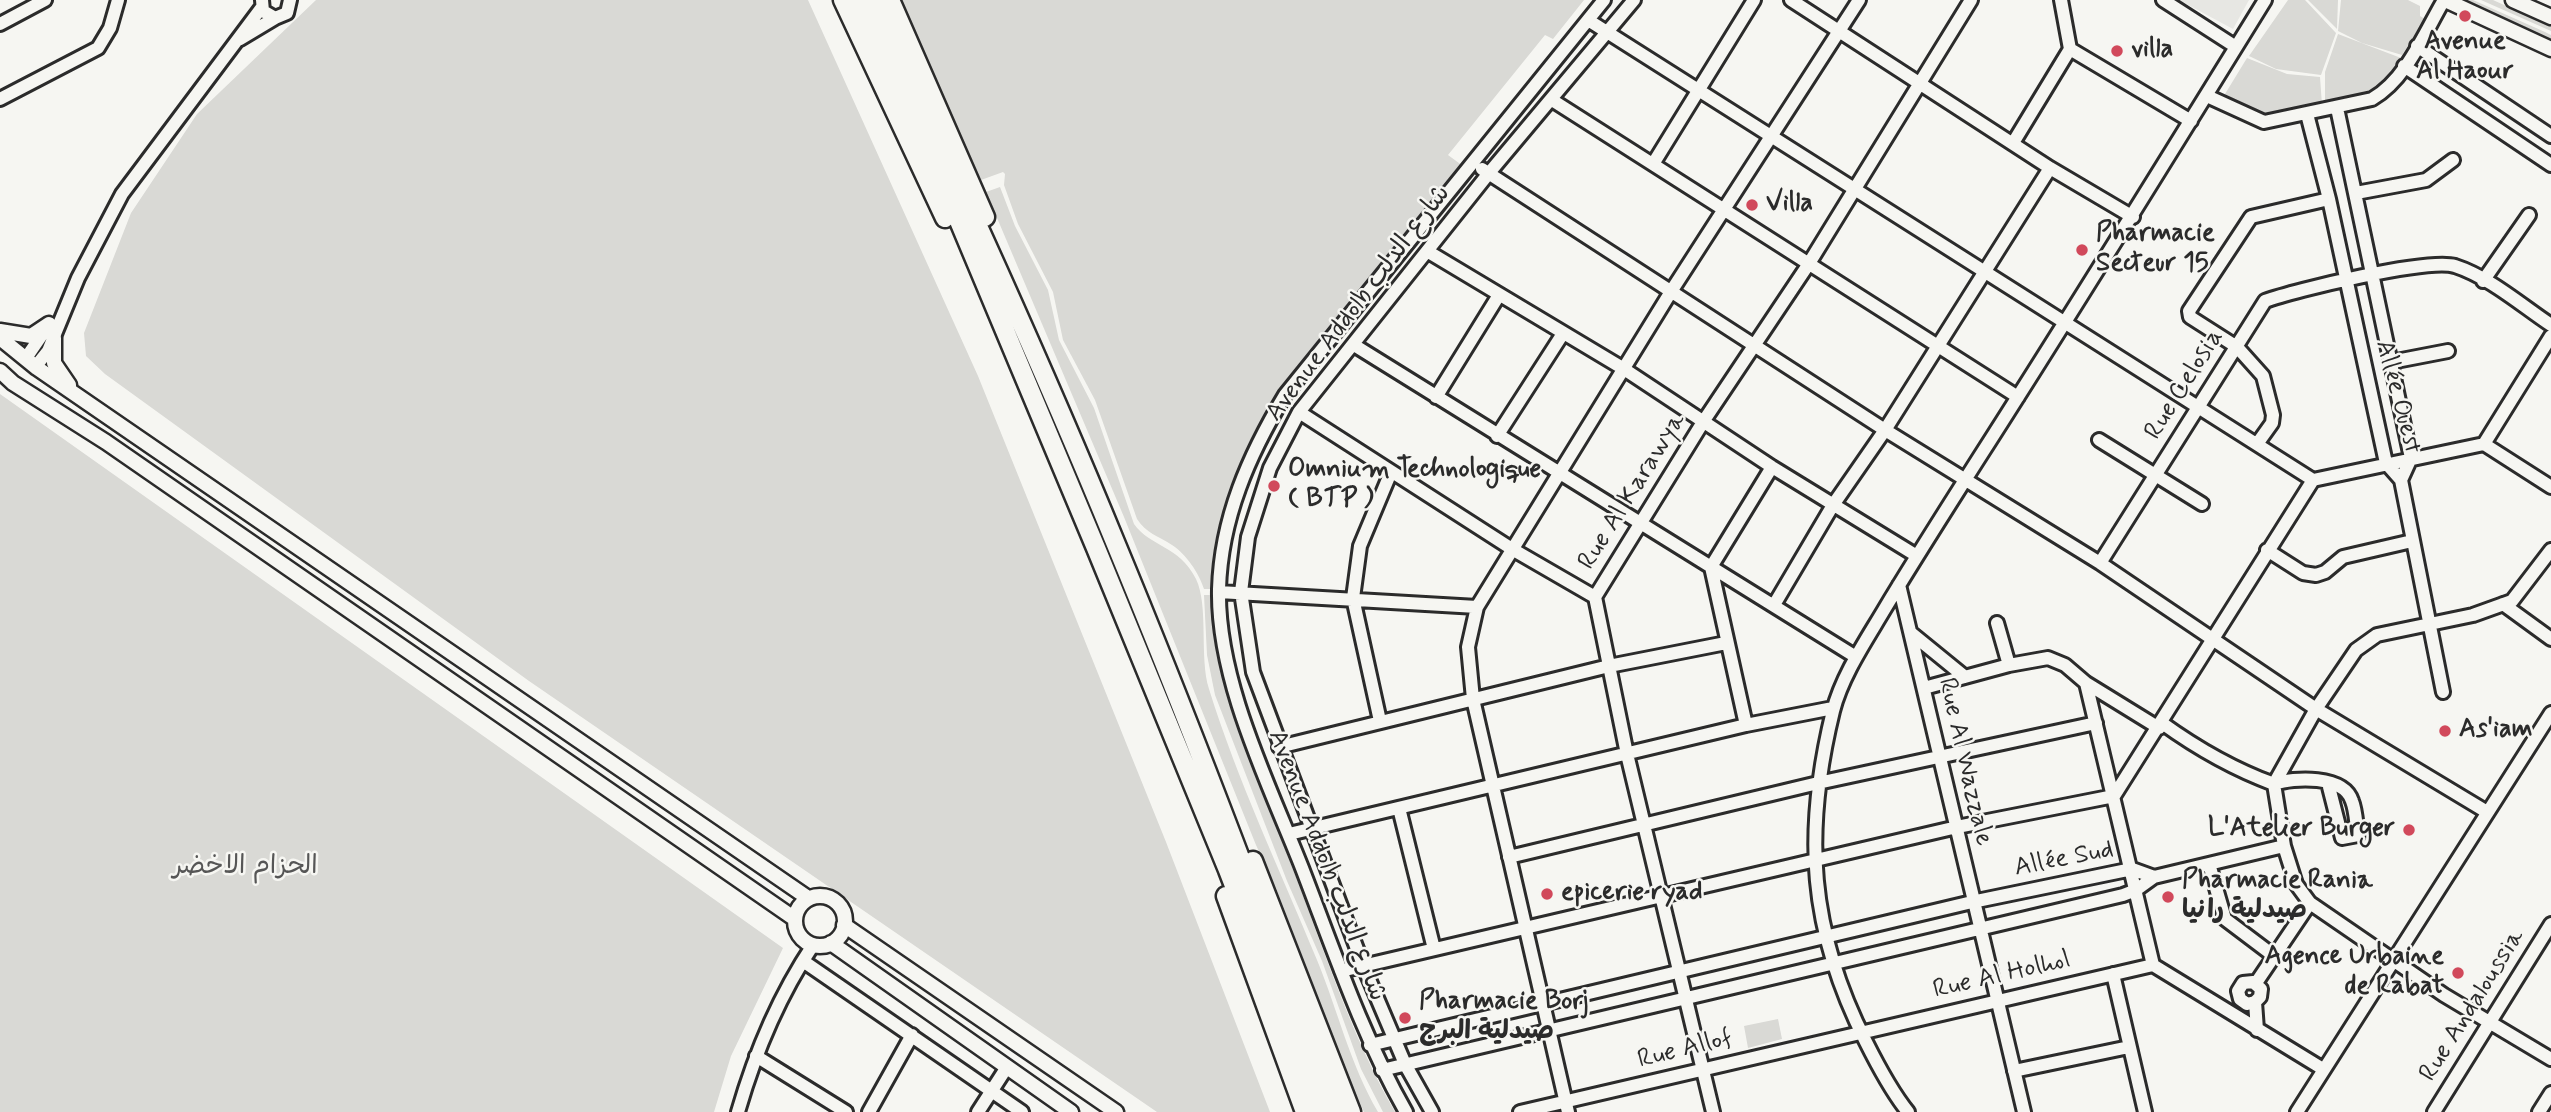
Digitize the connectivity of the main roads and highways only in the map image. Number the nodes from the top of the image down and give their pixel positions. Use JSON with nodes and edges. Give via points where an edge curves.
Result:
{"nodes":[{"id":1,"x":843,"y":0,"type":"edge"},
{"id":2,"x":861,"y":0,"type":"edge"},
{"id":3,"x":874,"y":0,"type":"edge"},
{"id":4,"x":890,"y":0,"type":"edge"},
{"id":5,"x":2445,"y":0,"type":"edge"},
{"id":6,"x":2513,"y":0,"type":"edge"},
{"id":7,"x":2551,"y":17,"type":"edge"},
{"id":8,"x":2551,"y":49,"type":"edge"},
{"id":9,"x":0,"y":331,"type":"edge"},
{"id":10,"x":0,"y":338,"type":"edge"},
{"id":11,"x":1032,"y":349,"type":"junction"},
{"id":12,"x":1014,"y":355,"type":"junction"},
{"id":13,"x":30,"y":363,"type":"junction"},
{"id":14,"x":10,"y":379,"type":"edge"},
{"id":15,"x":72,"y":393,"type":"junction"},
{"id":16,"x":1200,"y":752,"type":"junction"},
{"id":17,"x":1179,"y":756,"type":"junction"},
{"id":18,"x":808,"y":898,"type":"junction"},
{"id":19,"x":795,"y":919,"type":"junction"},
{"id":20,"x":844,"y":925,"type":"junction"},
{"id":21,"x":831,"y":943,"type":"junction"},
{"id":22,"x":1071,"y":1112,"type":"edge"},
{"id":23,"x":1116,"y":1112,"type":"edge"},
{"id":24,"x":1305,"y":1112,"type":"edge"},
{"id":25,"x":1321,"y":1112,"type":"edge"},
{"id":26,"x":1334,"y":1112,"type":"edge"},
{"id":27,"x":1351,"y":1112,"type":"edge"}],
"edges":[{"from":1,"to":12,"type":"highway","via":[[983,300]]},
{"from":2,"to":12,"type":"highway"},
{"from":3,"to":11,"type":"highway"},
{"from":4,"to":11,"type":"highway","via":[[1005,265]]},
{"from":5,"to":8,"type":"main road"},
{"from":6,"to":7,"type":"main road"},
{"from":9,"to":15,"type":"main road","via":[[24,337],[51,331],[54,363]]},
{"from":10,"to":13,"type":"main road"},
{"from":11,"to":16,"type":"highway"},
{"from":12,"to":17,"type":"highway"},
{"from":13,"to":14,"type":"main road","via":[[10,364]]},
{"from":13,"to":14,"type":"main road","via":[[34,382]]},
{"from":13,"to":15,"type":"main road"},
{"from":14,"to":19,"type":"main road"},
{"from":15,"to":18,"type":"main road"},
{"from":16,"to":26,"type":"highway"},
{"from":16,"to":27,"type":"highway","via":[[1229,801]]},
{"from":17,"to":24,"type":"highway","via":[[1192,806]]},
{"from":17,"to":25,"type":"highway"},
{"from":18,"to":19,"type":"main road","via":[[796,910]]},
{"from":18,"to":20,"type":"main road","via":[[832,898],[842,910]]},
{"from":19,"to":21,"type":"main road","via":[[799,936],[813,945]]},
{"from":20,"to":21,"type":"main road"},
{"from":20,"to":23,"type":"main road"},
{"from":21,"to":22,"type":"main road"}]}
